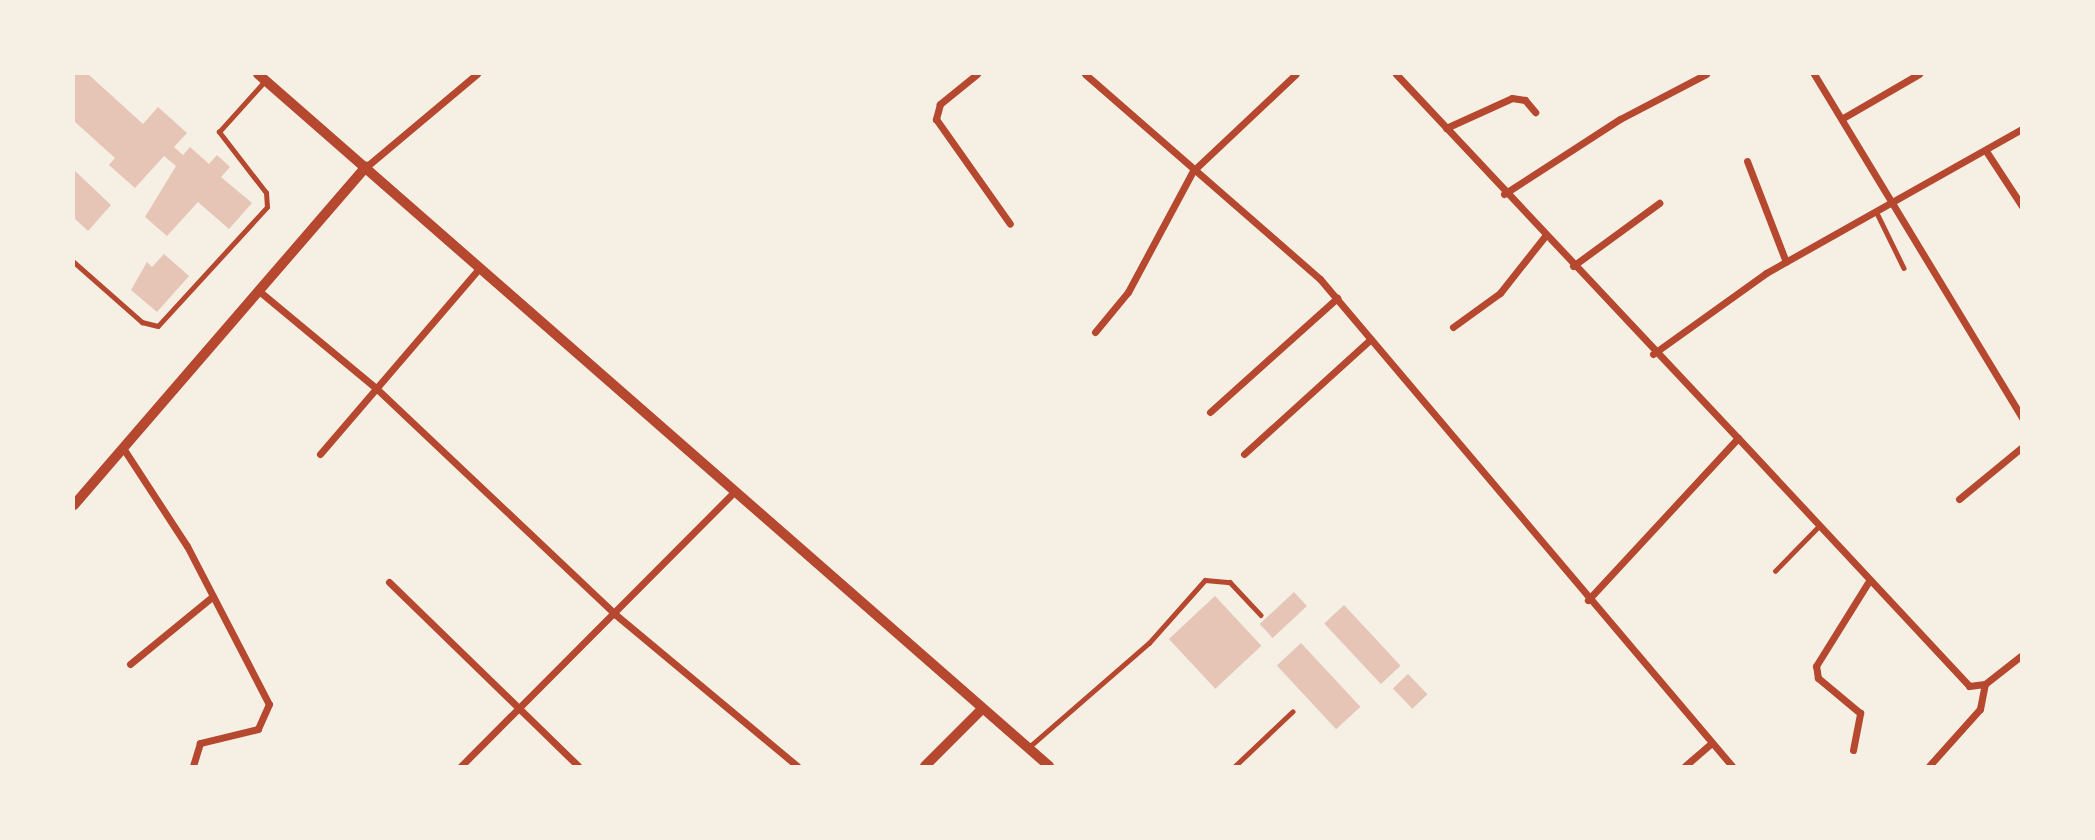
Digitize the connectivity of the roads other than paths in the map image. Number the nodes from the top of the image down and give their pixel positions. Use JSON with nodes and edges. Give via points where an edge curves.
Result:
{"nodes":[{"id":1,"x":477,"y":74,"type":"edge"},
{"id":2,"x":977,"y":74,"type":"edge"},
{"id":3,"x":1085,"y":74,"type":"edge"},
{"id":4,"x":1296,"y":74,"type":"edge"},
{"id":5,"x":1396,"y":74,"type":"edge"},
{"id":6,"x":1706,"y":74,"type":"edge"},
{"id":7,"x":1814,"y":74,"type":"edge"},
{"id":8,"x":1919,"y":74,"type":"edge"},
{"id":9,"x":262,"y":77,"type":"edge"},
{"id":10,"x":1535,"y":112,"type":"dead end"},
{"id":11,"x":1843,"y":118,"type":"junction"},
{"id":12,"x":1446,"y":128,"type":"junction"},
{"id":13,"x":2021,"y":129,"type":"edge"},
{"id":14,"x":1986,"y":151,"type":"junction"},
{"id":15,"x":1747,"y":161,"type":"dead end"},
{"id":16,"x":366,"y":167,"type":"junction"},
{"id":17,"x":1193,"y":171,"type":"junction"},
{"id":18,"x":1504,"y":194,"type":"junction"},
{"id":19,"x":1659,"y":203,"type":"dead end"},
{"id":20,"x":1893,"y":204,"type":"junction"},
{"id":21,"x":2021,"y":206,"type":"edge"},
{"id":22,"x":1877,"y":213,"type":"junction"},
{"id":23,"x":1010,"y":224,"type":"dead end"},
{"id":24,"x":1545,"y":236,"type":"junction"},
{"id":25,"x":74,"y":262,"type":"edge"},
{"id":26,"x":1786,"y":262,"type":"junction"},
{"id":27,"x":1573,"y":266,"type":"junction"},
{"id":28,"x":480,"y":267,"type":"junction"},
{"id":29,"x":1905,"y":268,"type":"dead end"},
{"id":30,"x":259,"y":291,"type":"junction"},
{"id":31,"x":1337,"y":298,"type":"junction"},
{"id":32,"x":1453,"y":327,"type":"dead end"},
{"id":33,"x":1095,"y":332,"type":"dead end"},
{"id":34,"x":1371,"y":339,"type":"junction"},
{"id":35,"x":1653,"y":354,"type":"junction"},
{"id":36,"x":377,"y":389,"type":"junction"},
{"id":37,"x":1210,"y":412,"type":"dead end"},
{"id":38,"x":2021,"y":418,"type":"edge"},
{"id":39,"x":1738,"y":438,"type":"junction"},
{"id":40,"x":2021,"y":447,"type":"edge"},
{"id":41,"x":123,"y":448,"type":"junction"},
{"id":42,"x":320,"y":454,"type":"dead end"},
{"id":43,"x":1244,"y":454,"type":"dead end"},
{"id":44,"x":733,"y":493,"type":"junction"},
{"id":45,"x":1959,"y":499,"type":"dead end"},
{"id":46,"x":74,"y":505,"type":"edge"},
{"id":47,"x":1819,"y":526,"type":"junction"},
{"id":48,"x":1775,"y":571,"type":"dead end"},
{"id":49,"x":1869,"y":580,"type":"junction"},
{"id":50,"x":389,"y":582,"type":"dead end"},
{"id":51,"x":213,"y":596,"type":"junction"},
{"id":52,"x":1588,"y":600,"type":"junction"},
{"id":53,"x":616,"y":615,"type":"junction"},
{"id":54,"x":1261,"y":615,"type":"dead end"},
{"id":55,"x":2021,"y":655,"type":"edge"},
{"id":56,"x":130,"y":664,"type":"dead end"},
{"id":57,"x":1985,"y":684,"type":"junction"},
{"id":58,"x":982,"y":709,"type":"junction"},
{"id":59,"x":518,"y":711,"type":"junction"},
{"id":60,"x":1292,"y":712,"type":"dead end"},
{"id":61,"x":1711,"y":743,"type":"junction"},
{"id":62,"x":1028,"y":748,"type":"junction"},
{"id":63,"x":1853,"y":750,"type":"dead end"},
{"id":64,"x":193,"y":766,"type":"edge"},
{"id":65,"x":461,"y":766,"type":"edge"},
{"id":66,"x":578,"y":766,"type":"edge"},
{"id":67,"x":797,"y":766,"type":"edge"},
{"id":68,"x":925,"y":766,"type":"edge"},
{"id":69,"x":1049,"y":766,"type":"edge"},
{"id":70,"x":1235,"y":766,"type":"edge"},
{"id":71,"x":1685,"y":766,"type":"edge"},
{"id":72,"x":1732,"y":766,"type":"edge"},
{"id":73,"x":1929,"y":766,"type":"edge"}],
"edges":[{"from":1,"to":16,"type":"street"},
{"from":2,"to":23,"type":"street","via":[[940,104],[936,118]]},
{"from":3,"to":17,"type":"street"},
{"from":4,"to":17,"type":"street"},
{"from":5,"to":12,"type":"street"},
{"from":6,"to":18,"type":"street","via":[[1629,113]]},
{"from":7,"to":11,"type":"street"},
{"from":8,"to":11,"type":"street"},
{"from":9,"to":16,"type":"street"},
{"from":9,"to":25,"type":"lane","via":[[219,132],[266,193],[267,207],[158,326],[142,322]]},
{"from":10,"to":12,"type":"street","via":[[1525,100],[1512,98]]},
{"from":11,"to":20,"type":"street"},
{"from":12,"to":18,"type":"street"},
{"from":13,"to":14,"type":"street"},
{"from":14,"to":20,"type":"street"},
{"from":14,"to":21,"type":"street"},
{"from":15,"to":26,"type":"street"},
{"from":16,"to":28,"type":"street"},
{"from":16,"to":30,"type":"street"},
{"from":17,"to":31,"type":"street","via":[[1259,221]]},
{"from":17,"to":33,"type":"street","via":[[1128,292]]},
{"from":18,"to":24,"type":"street"},
{"from":19,"to":27,"type":"street"},
{"from":20,"to":22,"type":"street"},
{"from":20,"to":38,"type":"street"},
{"from":22,"to":26,"type":"street"},
{"from":22,"to":29,"type":"lane"},
{"from":24,"to":27,"type":"street"},
{"from":24,"to":32,"type":"street","via":[[1500,293]]},
{"from":26,"to":35,"type":"street"},
{"from":27,"to":35,"type":"street"},
{"from":28,"to":36,"type":"street"},
{"from":28,"to":44,"type":"street"},
{"from":30,"to":36,"type":"street"},
{"from":30,"to":41,"type":"street"},
{"from":31,"to":34,"type":"street"},
{"from":31,"to":37,"type":"street"},
{"from":34,"to":43,"type":"street"},
{"from":34,"to":52,"type":"street"},
{"from":35,"to":39,"type":"street"},
{"from":36,"to":42,"type":"street"},
{"from":36,"to":53,"type":"street"},
{"from":39,"to":47,"type":"street"},
{"from":39,"to":52,"type":"street"},
{"from":40,"to":45,"type":"street"},
{"from":41,"to":46,"type":"street"},
{"from":41,"to":51,"type":"street"},
{"from":44,"to":53,"type":"street"},
{"from":44,"to":58,"type":"street"},
{"from":47,"to":48,"type":"lane"},
{"from":47,"to":49,"type":"street"},
{"from":49,"to":57,"type":"street","via":[[1961,679]]},
{"from":49,"to":63,"type":"street","via":[[1816,666],[1818,678],[1860,713]]},
{"from":50,"to":59,"type":"street"},
{"from":51,"to":56,"type":"street"},
{"from":51,"to":64,"type":"street","via":[[261,684],[269,715],[252,732],[200,743]]},
{"from":52,"to":61,"type":"street"},
{"from":53,"to":59,"type":"street"},
{"from":53,"to":67,"type":"street"},
{"from":54,"to":62,"type":"lane","via":[[1230,582],[1205,580],[1149,643]]},
{"from":55,"to":57,"type":"street"},
{"from":57,"to":73,"type":"street","via":[[1980,709]]},
{"from":58,"to":62,"type":"street"},
{"from":58,"to":68,"type":"street"},
{"from":59,"to":65,"type":"street"},
{"from":59,"to":66,"type":"street"},
{"from":60,"to":70,"type":"lane"},
{"from":61,"to":71,"type":"street"},
{"from":61,"to":72,"type":"street"},
{"from":62,"to":69,"type":"street"}]}
